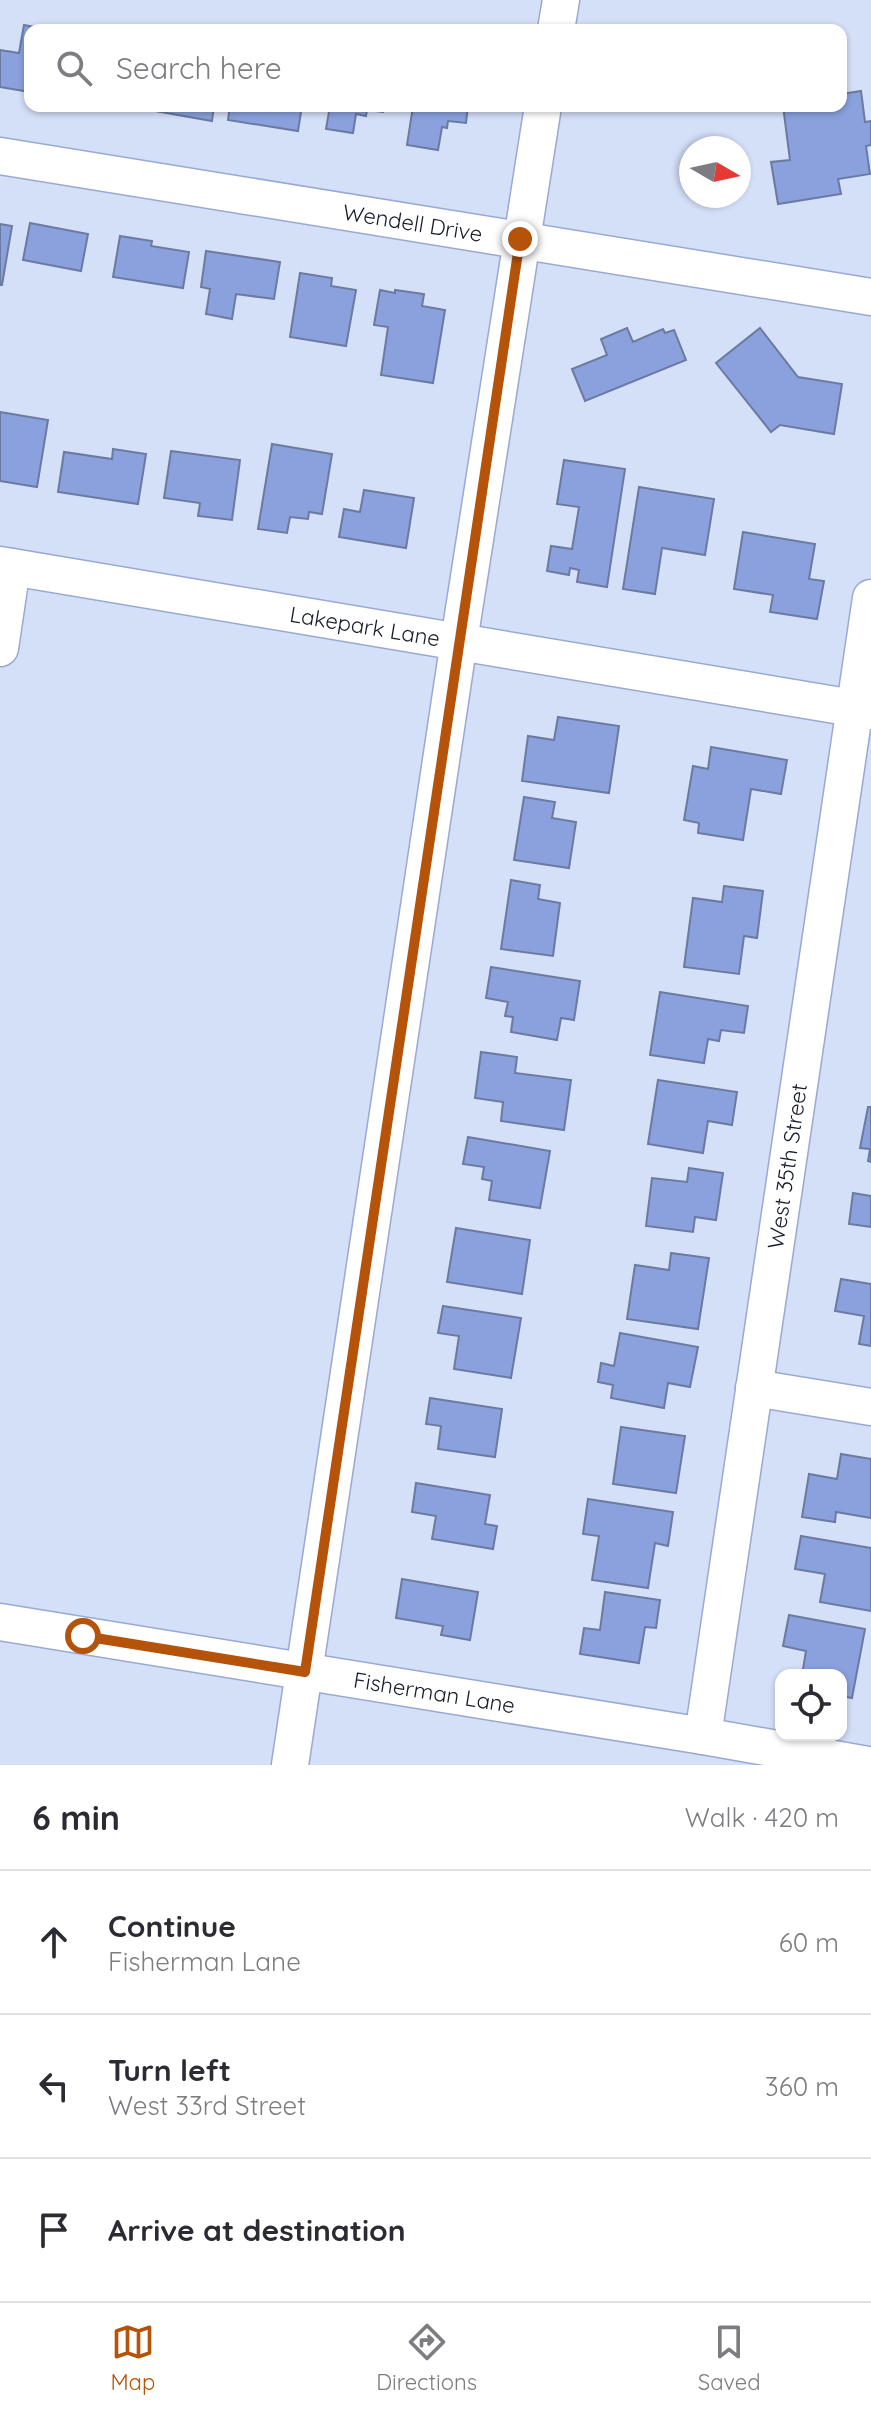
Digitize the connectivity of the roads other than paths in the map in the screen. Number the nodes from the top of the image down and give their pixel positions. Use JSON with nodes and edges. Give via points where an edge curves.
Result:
{"nodes":[{"id":1,"x":561,"y":0,"type":"edge"},
{"id":2,"x":557,"y":24,"type":"edge"},
{"id":3,"x":542,"y":112,"type":"edge"},
{"id":4,"x":0,"y":156,"type":"edge"},
{"id":5,"x":520,"y":239,"type":"junction"},
{"id":6,"x":871,"y":297,"type":"edge"},
{"id":7,"x":6,"y":566,"type":"edge"},
{"id":8,"x":871,"y":598,"type":"edge"},
{"id":9,"x":459,"y":641,"type":"junction"},
{"id":10,"x":0,"y":648,"type":"edge"},
{"id":11,"x":862,"y":710,"type":"edge"},
{"id":12,"x":754,"y":1388,"type":"junction"},
{"id":13,"x":871,"y":1407,"type":"edge"},
{"id":14,"x":0,"y":1622,"type":"edge"},
{"id":15,"x":305,"y":1672,"type":"junction"},
{"id":16,"x":703,"y":1736,"type":"junction"},
{"id":17,"x":290,"y":1765,"type":"edge"},
{"id":18,"x":868,"y":1765,"type":"edge"}],
"edges":[{"from":1,"to":2,"type":"street"},
{"from":3,"to":5,"type":"street"},
{"from":4,"to":5,"type":"street","name":"Wendell Drive"},
{"from":5,"to":6,"type":"street","name":"Wendell Drive"},
{"from":5,"to":9,"type":"street"},
{"from":7,"to":9,"type":"street","name":"Lakepark Lane"},
{"from":7,"to":10,"type":"street"},
{"from":8,"to":11,"type":"street","name":"West 35th Street"},
{"from":9,"to":11,"type":"street","name":"Lakepark Lane"},
{"from":9,"to":15,"type":"street"},
{"from":11,"to":12,"type":"street","name":"West 35th Street"},
{"from":12,"to":13,"type":"street"},
{"from":12,"to":16,"type":"street","name":"West 35th Street"},
{"from":14,"to":15,"type":"street","name":"Fisherman Lane"},
{"from":15,"to":16,"type":"street","name":"Fisherman Lane"},
{"from":15,"to":17,"type":"street"},
{"from":16,"to":18,"type":"street","name":"Fisherman Lane"}]}
